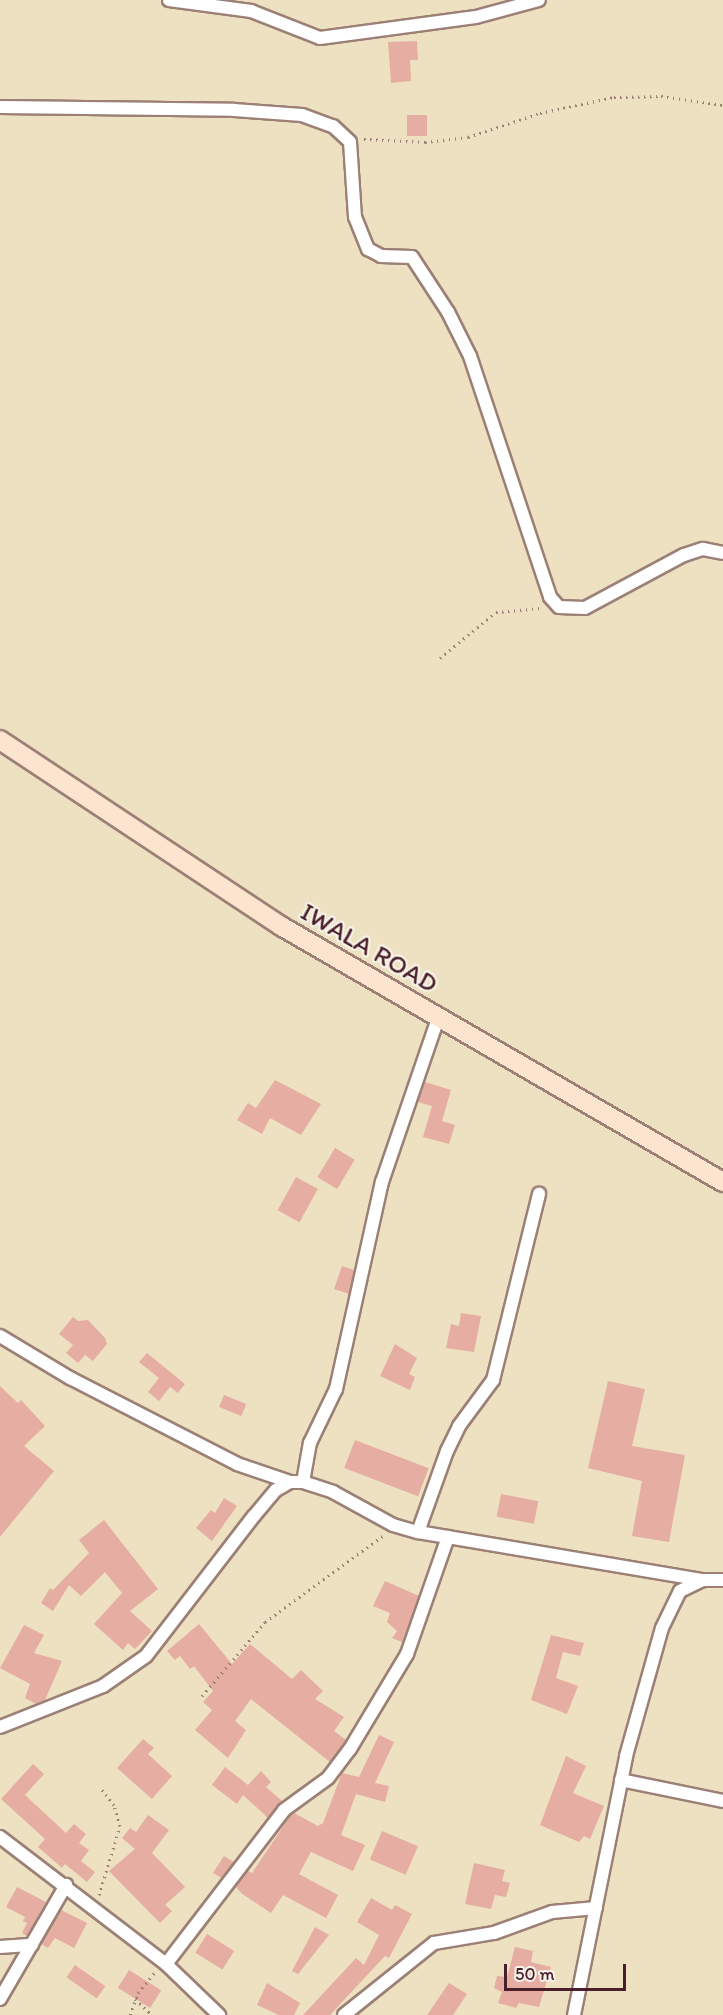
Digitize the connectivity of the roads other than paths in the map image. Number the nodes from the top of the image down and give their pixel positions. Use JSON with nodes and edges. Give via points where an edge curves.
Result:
{"nodes":[{"id":1,"x":170,"y":0,"type":"edge"},
{"id":2,"x":539,"y":0,"type":"edge"},
{"id":3,"x":0,"y":106,"type":"edge"},
{"id":4,"x":723,"y":554,"type":"edge"},
{"id":5,"x":0,"y":740,"type":"edge"},
{"id":6,"x":438,"y":1018,"type":"junction"},
{"id":7,"x":723,"y":1182,"type":"edge"},
{"id":8,"x":539,"y":1194,"type":"dead end"},
{"id":9,"x":0,"y":1336,"type":"edge"},
{"id":10,"x":290,"y":1482,"type":"junction"},
{"id":11,"x":303,"y":1482,"type":"junction"},
{"id":12,"x":418,"y":1532,"type":"junction"},
{"id":13,"x":448,"y":1537,"type":"junction"},
{"id":14,"x":703,"y":1580,"type":"junction"},
{"id":15,"x":723,"y":1580,"type":"edge"},
{"id":16,"x":0,"y":1727,"type":"edge"},
{"id":17,"x":621,"y":1780,"type":"junction"},
{"id":18,"x":723,"y":1802,"type":"edge"},
{"id":19,"x":0,"y":1837,"type":"edge"},
{"id":20,"x":66,"y":1885,"type":"junction"},
{"id":21,"x":596,"y":1908,"type":"junction"},
{"id":22,"x":32,"y":1945,"type":"junction"},
{"id":23,"x":0,"y":1947,"type":"edge"},
{"id":24,"x":165,"y":1963,"type":"junction"},
{"id":25,"x":0,"y":1999,"type":"edge"},
{"id":26,"x":219,"y":2015,"type":"edge"},
{"id":27,"x":344,"y":2015,"type":"edge"},
{"id":28,"x":574,"y":2015,"type":"edge"}],
"edges":[{"from":1,"to":2,"type":"street","via":[[251,11],[320,38],[476,17]]},
{"from":3,"to":4,"type":"street","via":[[195,109],[303,115],[322,120],[347,136],[353,152],[358,228],[375,254],[412,257],[448,312],[479,380],[544,588],[559,607],[573,609],[595,604],[695,551]]},
{"from":5,"to":6,"type":"street","name":"IWALA ROAD","via":[[233,896]]},
{"from":6,"to":7,"type":"street","name":"IWALA ROAD"},
{"from":6,"to":11,"type":"street","via":[[382,1182],[336,1389],[310,1443]]},
{"from":8,"to":12,"type":"street","via":[[492,1380],[455,1434]]},
{"from":9,"to":10,"type":"street","via":[[70,1378],[237,1464]]},
{"from":10,"to":11,"type":"street"},
{"from":10,"to":16,"type":"street","via":[[276,1490],[254,1516],[146,1656],[103,1686]]},
{"from":11,"to":12,"type":"street","via":[[333,1492],[393,1525]]},
{"from":12,"to":13,"type":"street"},
{"from":13,"to":14,"type":"street"},
{"from":13,"to":24,"type":"street","via":[[398,1674],[345,1757],[328,1778],[280,1815]]},
{"from":14,"to":15,"type":"street"},
{"from":14,"to":17,"type":"street","via":[[680,1591],[669,1608]]},
{"from":17,"to":18,"type":"street"},
{"from":17,"to":21,"type":"street"},
{"from":19,"to":20,"type":"street"},
{"from":20,"to":22,"type":"street"},
{"from":20,"to":24,"type":"street"},
{"from":21,"to":27,"type":"street","via":[[552,1912],[494,1933],[434,1943]]},
{"from":21,"to":28,"type":"street"},
{"from":22,"to":23,"type":"street"},
{"from":22,"to":25,"type":"street"},
{"from":24,"to":26,"type":"street"}]}
